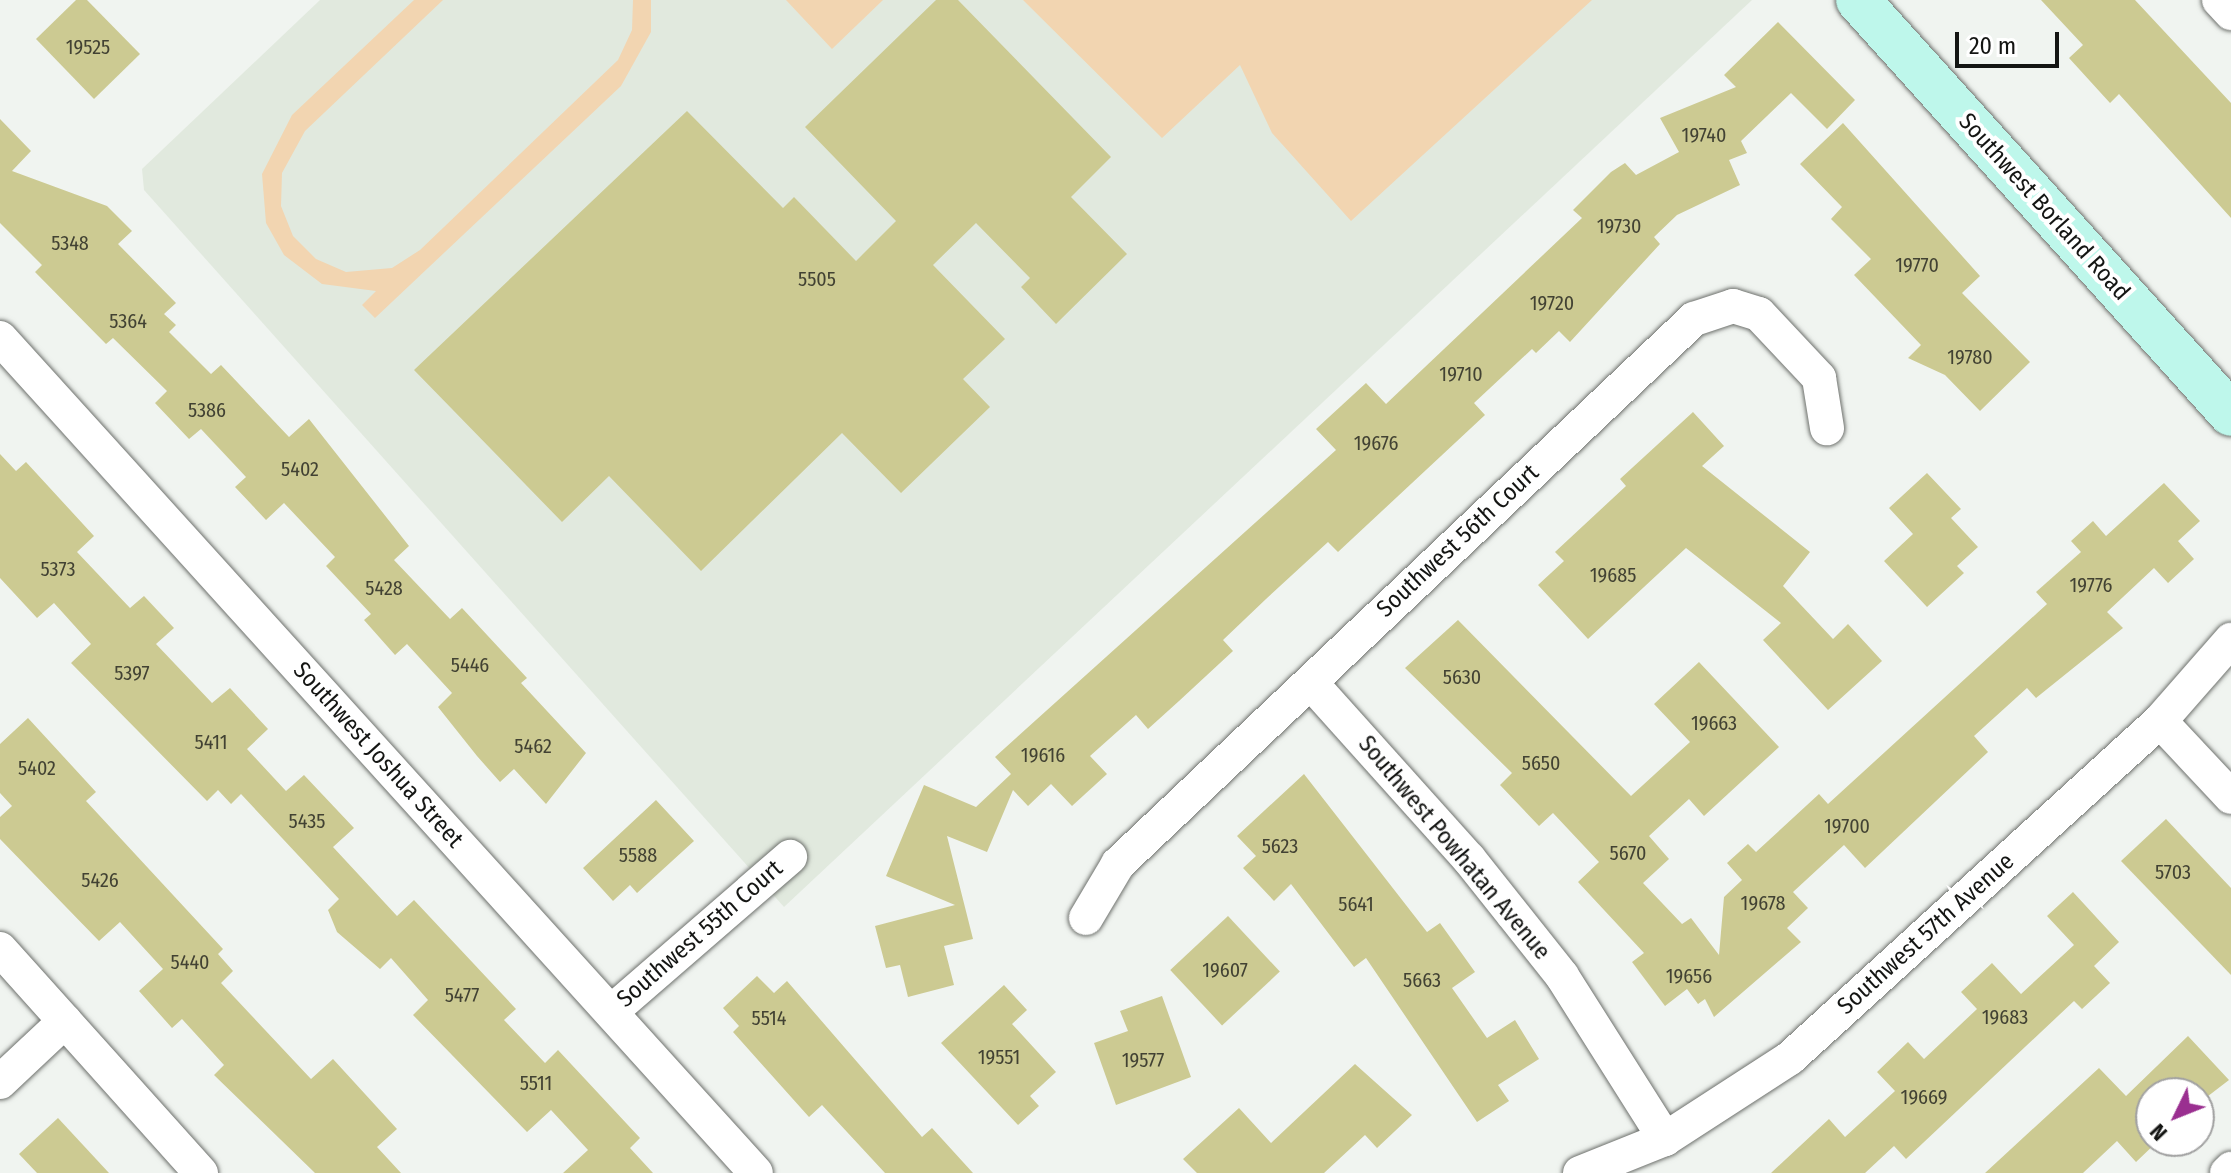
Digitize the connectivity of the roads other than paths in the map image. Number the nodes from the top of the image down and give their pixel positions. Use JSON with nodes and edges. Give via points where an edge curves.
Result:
{"nodes":[{"id":1,"x":1858,"y":0,"type":"edge"},
{"id":2,"x":2219,"y":0,"type":"edge"},
{"id":3,"x":2231,"y":13,"type":"edge"},
{"id":4,"x":0,"y":338,"type":"edge"},
{"id":5,"x":2231,"y":414,"type":"edge"},
{"id":6,"x":1827,"y":428,"type":"dead end"},
{"id":7,"x":2231,"y":640,"type":"edge"},
{"id":8,"x":1312,"y":684,"type":"junction"},
{"id":9,"x":2160,"y":721,"type":"junction"},
{"id":10,"x":2231,"y":797,"type":"edge"},
{"id":11,"x":790,"y":857,"type":"dead end"},
{"id":12,"x":1086,"y":918,"type":"dead end"},
{"id":13,"x":0,"y":949,"type":"edge"},
{"id":14,"x":611,"y":1012,"type":"junction"},
{"id":15,"x":65,"y":1021,"type":"junction"},
{"id":16,"x":0,"y":1082,"type":"edge"},
{"id":17,"x":1665,"y":1139,"type":"junction"},
{"id":18,"x":2231,"y":1169,"type":"edge"},
{"id":19,"x":201,"y":1173,"type":"edge"},
{"id":20,"x":756,"y":1173,"type":"edge"},
{"id":21,"x":1580,"y":1173,"type":"edge"},
{"id":22,"x":2227,"y":1173,"type":"edge"}],
"edges":[{"from":1,"to":5,"type":"main road","name":"Southwest Borland Road"},
{"from":2,"to":3,"type":"street"},
{"from":4,"to":14,"type":"street","name":"Southwest Joshua Street"},
{"from":6,"to":8,"type":"street","name":"Southwest 56th Court","via":[[1819,378],[1759,314],[1712,309]]},
{"from":7,"to":9,"type":"street","name":"Southwest 57th Avenue"},
{"from":8,"to":12,"type":"street","name":"Southwest 56th Court","via":[[1118,864]]},
{"from":8,"to":17,"type":"street","name":"Southwest Powhatan Avenue","via":[[1469,859],[1562,976]]},
{"from":9,"to":10,"type":"street"},
{"from":9,"to":17,"type":"street","name":"Southwest 57th Avenue","via":[[1790,1058]]},
{"from":11,"to":14,"type":"street","name":"Southwest 55th Court"},
{"from":13,"to":15,"type":"street"},
{"from":14,"to":20,"type":"street","name":"Southwest Joshua Street"},
{"from":15,"to":16,"type":"street"},
{"from":15,"to":19,"type":"street"},
{"from":17,"to":21,"type":"street","name":"Southwest 57th Avenue"},
{"from":18,"to":22,"type":"street"}]}
